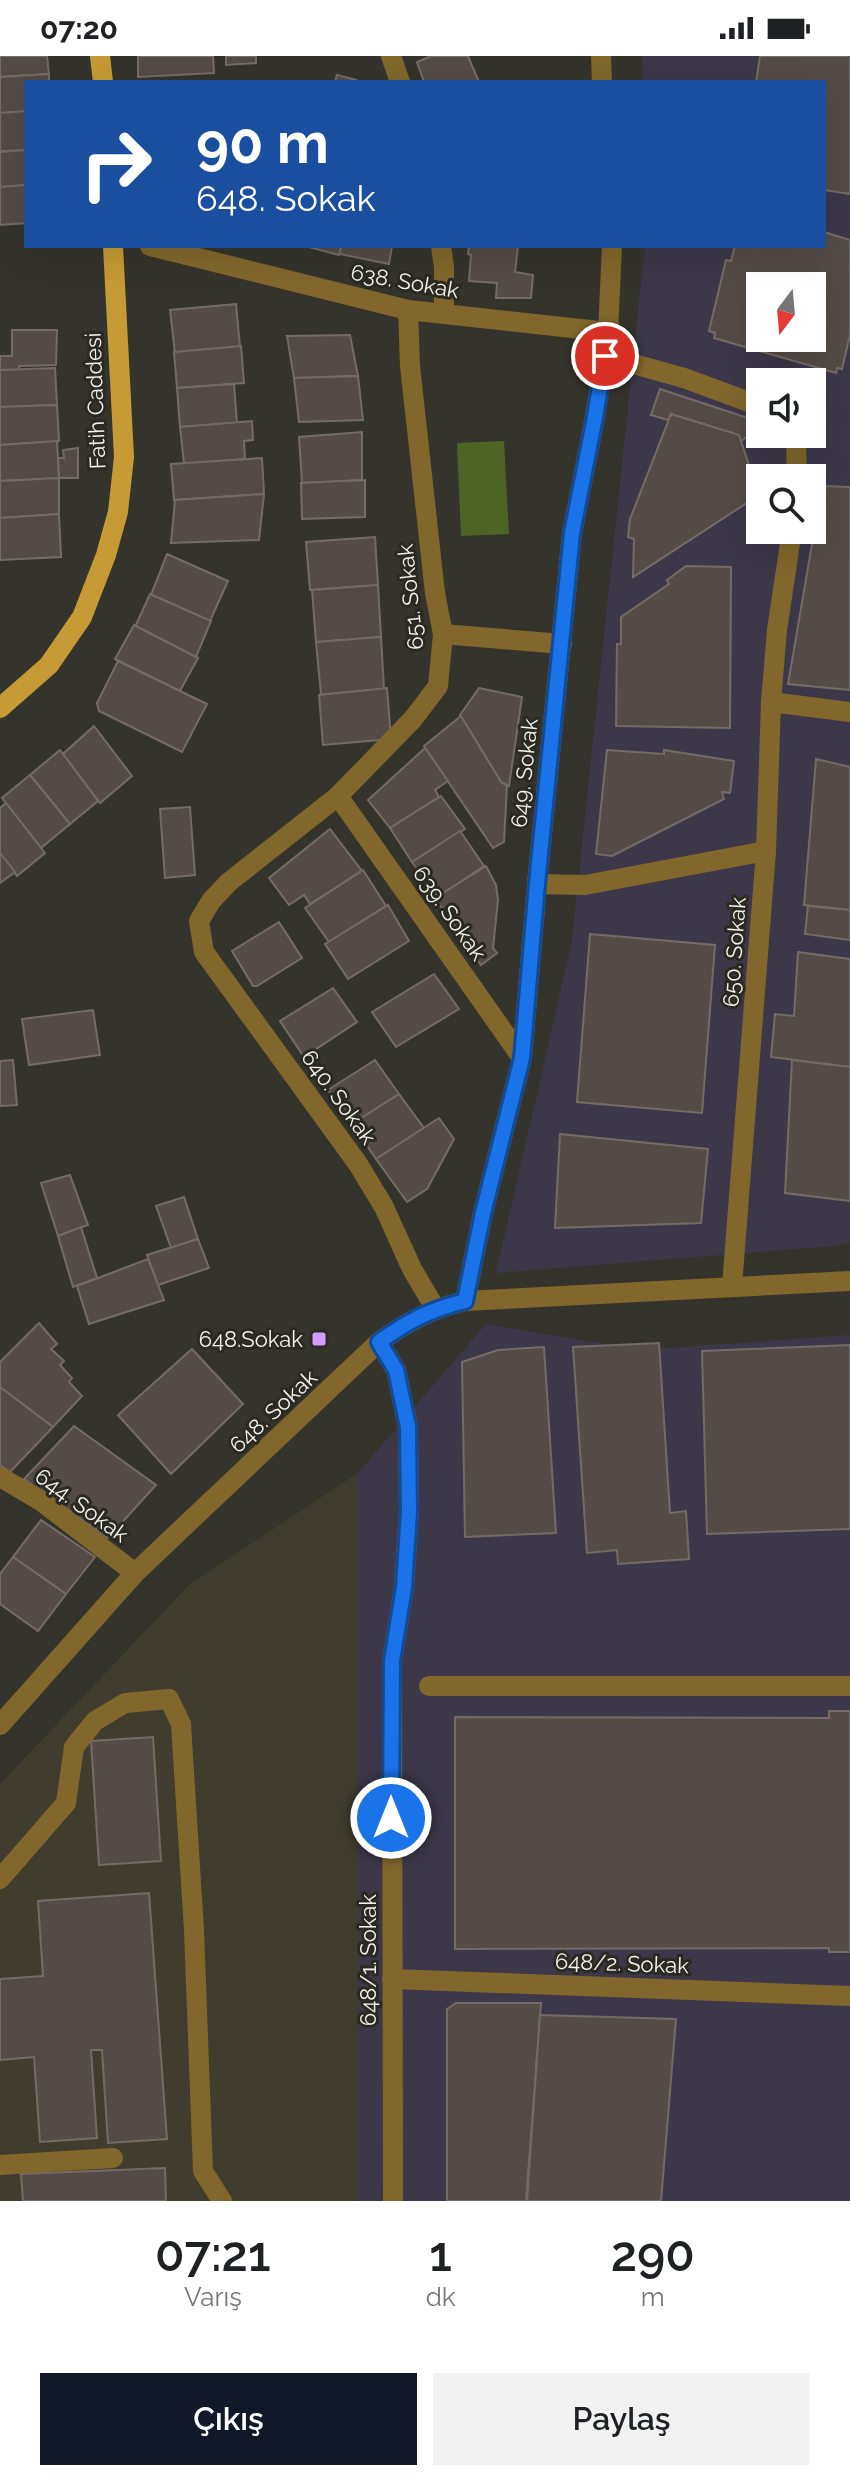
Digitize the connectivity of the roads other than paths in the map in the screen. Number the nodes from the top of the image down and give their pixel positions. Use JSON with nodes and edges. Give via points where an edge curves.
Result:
{"nodes":[{"id":1,"x":100,"y":56,"type":"edge"},
{"id":2,"x":391,"y":56,"type":"edge"},
{"id":3,"x":601,"y":56,"type":"edge"},
{"id":4,"x":103,"y":80,"type":"edge"},
{"id":5,"x":399,"y":80,"type":"edge"},
{"id":6,"x":602,"y":80,"type":"edge"},
{"id":7,"x":113,"y":248,"type":"edge"},
{"id":8,"x":158,"y":248,"type":"edge"},
{"id":9,"x":441,"y":248,"type":"edge"},
{"id":10,"x":612,"y":248,"type":"edge"},
{"id":11,"x":408,"y":310,"type":"junction"},
{"id":12,"x":444,"y":314,"type":"junction"},
{"id":13,"x":608,"y":332,"type":"junction"},
{"id":14,"x":605,"y":356,"type":"junction"},
{"id":15,"x":746,"y":401,"type":"edge"},
{"id":16,"x":790,"y":544,"type":"edge"},
{"id":17,"x":443,"y":634,"type":"junction"},
{"id":18,"x":562,"y":644,"type":"junction"},
{"id":19,"x":771,"y":702,"type":"junction"},
{"id":20,"x":0,"y":708,"type":"edge"},
{"id":21,"x":850,"y":712,"type":"edge"},
{"id":22,"x":338,"y":796,"type":"junction"},
{"id":23,"x":766,"y":851,"type":"junction"},
{"id":24,"x":537,"y":884,"type":"junction"},
{"id":25,"x":199,"y":921,"type":"joint"},
{"id":26,"x":522,"y":1058,"type":"junction"},
{"id":27,"x":850,"y":1281,"type":"edge"},
{"id":28,"x":732,"y":1286,"type":"junction"},
{"id":29,"x":465,"y":1301,"type":"junction"},
{"id":30,"x":435,"y":1308,"type":"junction"},
{"id":31,"x":379,"y":1342,"type":"junction"},
{"id":32,"x":0,"y":1477,"type":"edge"},
{"id":33,"x":135,"y":1573,"type":"junction"},
{"id":34,"x":429,"y":1686,"type":"dead end"},
{"id":35,"x":850,"y":1686,"type":"edge"},
{"id":36,"x":0,"y":1725,"type":"edge"},
{"id":37,"x":0,"y":1879,"type":"edge"},
{"id":38,"x":392,"y":1979,"type":"junction"},
{"id":39,"x":850,"y":1996,"type":"edge"},
{"id":40,"x":113,"y":2158,"type":"dead end"},
{"id":41,"x":0,"y":2165,"type":"edge"},
{"id":42,"x":222,"y":2201,"type":"edge"},
{"id":43,"x":393,"y":2201,"type":"edge"}],
"edges":[{"from":1,"to":4,"type":"main road"},
{"from":2,"to":5,"type":"street"},
{"from":3,"to":6,"type":"street"},
{"from":7,"to":20,"type":"main road","name":"Fatih Caddesi","via":[[124,457],[118,512],[82,617],[49,665]]},
{"from":8,"to":11,"type":"street","name":"638. Sokak"},
{"from":9,"to":12,"type":"street"},
{"from":10,"to":13,"type":"street","name":"649. Sokak"},
{"from":11,"to":12,"type":"street","name":"638. Sokak"},
{"from":11,"to":17,"type":"street","name":"651. Sokak","via":[[410,366]]},
{"from":12,"to":13,"type":"street","name":"638. Sokak"},
{"from":13,"to":14,"type":"street","name":"649. Sokak"},
{"from":14,"to":15,"type":"street"},
{"from":14,"to":18,"type":"street","name":"649. Sokak","via":[[572,533]]},
{"from":16,"to":19,"type":"street","name":"650. Sokak"},
{"from":17,"to":18,"type":"street"},
{"from":17,"to":22,"type":"street","name":"651. Sokak","via":[[438,686]]},
{"from":18,"to":24,"type":"street","name":"649. Sokak"},
{"from":19,"to":21,"type":"street"},
{"from":19,"to":23,"type":"street","name":"650. Sokak"},
{"from":22,"to":25,"type":"street","name":"651. Sokak","via":[[229,882]]},
{"from":22,"to":26,"type":"street","name":"639. Sokak"},
{"from":23,"to":24,"type":"street","via":[[585,885]]},
{"from":23,"to":28,"type":"street","name":"650. Sokak"},
{"from":24,"to":26,"type":"street","name":"649. Sokak"},
{"from":25,"to":30,"type":"street","name":"640. Sokak","via":[[204,952],[358,1164]]},
{"from":26,"to":29,"type":"street","name":"649. Sokak"},
{"from":27,"to":28,"type":"street","name":"648. Sokak"},
{"from":28,"to":29,"type":"street","name":"648. Sokak"},
{"from":29,"to":30,"type":"street","name":"648. Sokak"},
{"from":30,"to":31,"type":"street","name":"648. Sokak"},
{"from":31,"to":33,"type":"street","name":"648. Sokak"},
{"from":31,"to":38,"type":"street","name":"648/1. Sokak","via":[[396,1370],[408,1427],[404,1587],[392,1661]]},
{"from":32,"to":33,"type":"street","name":"644. Sokak","via":[[41,1501]]},
{"from":33,"to":36,"type":"street","name":"648. Sokak"},
{"from":34,"to":35,"type":"street"},
{"from":37,"to":42,"type":"street","via":[[66,1803],[74,1747],[95,1721],[125,1703],[169,1699],[181,1724],[203,2171]]},
{"from":38,"to":39,"type":"street","name":"648/2. Sokak"},
{"from":38,"to":43,"type":"street","name":"648/1. Sokak"},
{"from":40,"to":41,"type":"street"}]}
